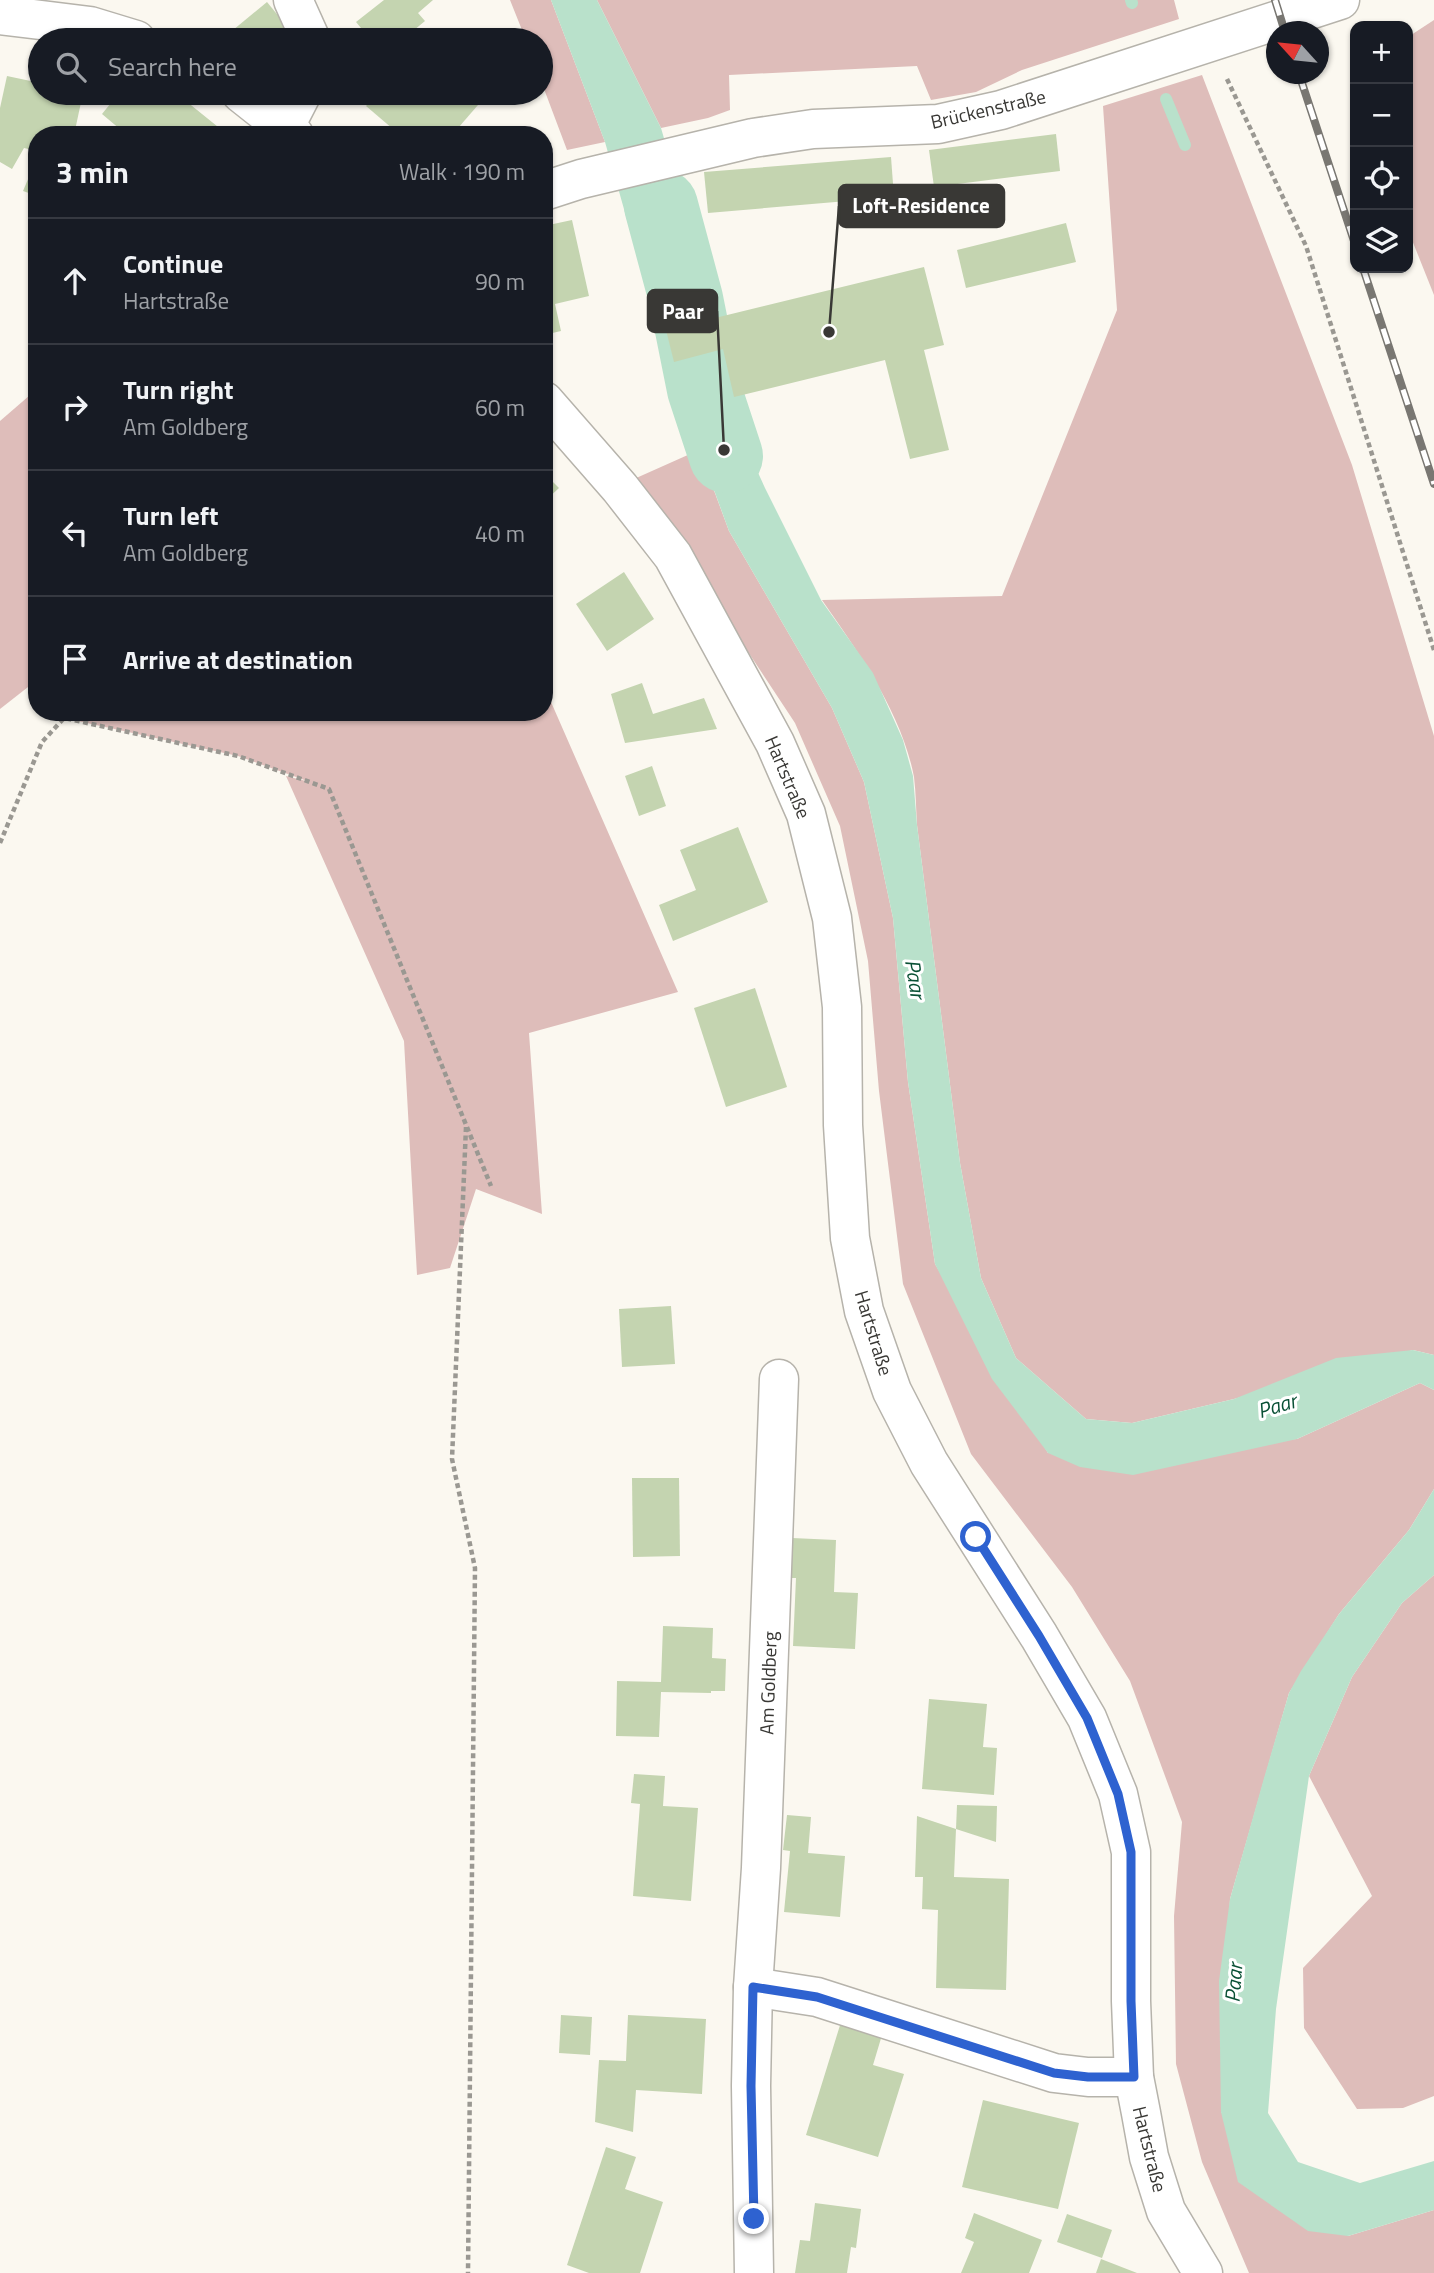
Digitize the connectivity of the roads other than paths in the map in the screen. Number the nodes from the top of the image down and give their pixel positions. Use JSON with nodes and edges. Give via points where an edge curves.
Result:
{"nodes":[{"id":1,"x":293,"y":0,"type":"edge"},
{"id":2,"x":1339,"y":0,"type":"edge"},
{"id":3,"x":0,"y":15,"type":"edge"},
{"id":4,"x":97,"y":28,"type":"edge"},
{"id":5,"x":306,"y":28,"type":"edge"},
{"id":6,"x":266,"y":105,"type":"edge"},
{"id":7,"x":294,"y":118,"type":"edge"},
{"id":8,"x":553,"y":188,"type":"edge"},
{"id":9,"x":553,"y":411,"type":"edge"},
{"id":10,"x":779,"y":1379,"type":"dead end"},
{"id":11,"x":753,"y":1987,"type":"junction"},
{"id":12,"x":1134,"y":2077,"type":"junction"},
{"id":13,"x":754,"y":2273,"type":"edge"},
{"id":14,"x":1203,"y":2273,"type":"edge"}],
"edges":[{"from":1,"to":5,"type":"street"},
{"from":2,"to":8,"type":"street","name":"Brückenstraße","via":[[1000,110],[938,124],[813,129],[753,138]]},
{"from":3,"to":4,"type":"street"},
{"from":6,"to":7,"type":"street"},
{"from":9,"to":12,"type":"street","name":"Hartstraße","via":[[673,556],[775,743],[806,814],[832,918],[842,1007],[850,1238],[864,1311],[892,1391],[929,1463],[1087,1718],[1118,1794],[1131,1852]]},
{"from":10,"to":11,"type":"street","name":"Am Goldberg"},
{"from":11,"to":12,"type":"street","via":[[817,1997],[1054,2073]]},
{"from":11,"to":13,"type":"street","name":"Am Goldberg"},
{"from":12,"to":14,"type":"street","name":"Hartstraße","via":[[1149,2157],[1166,2211]]}]}
